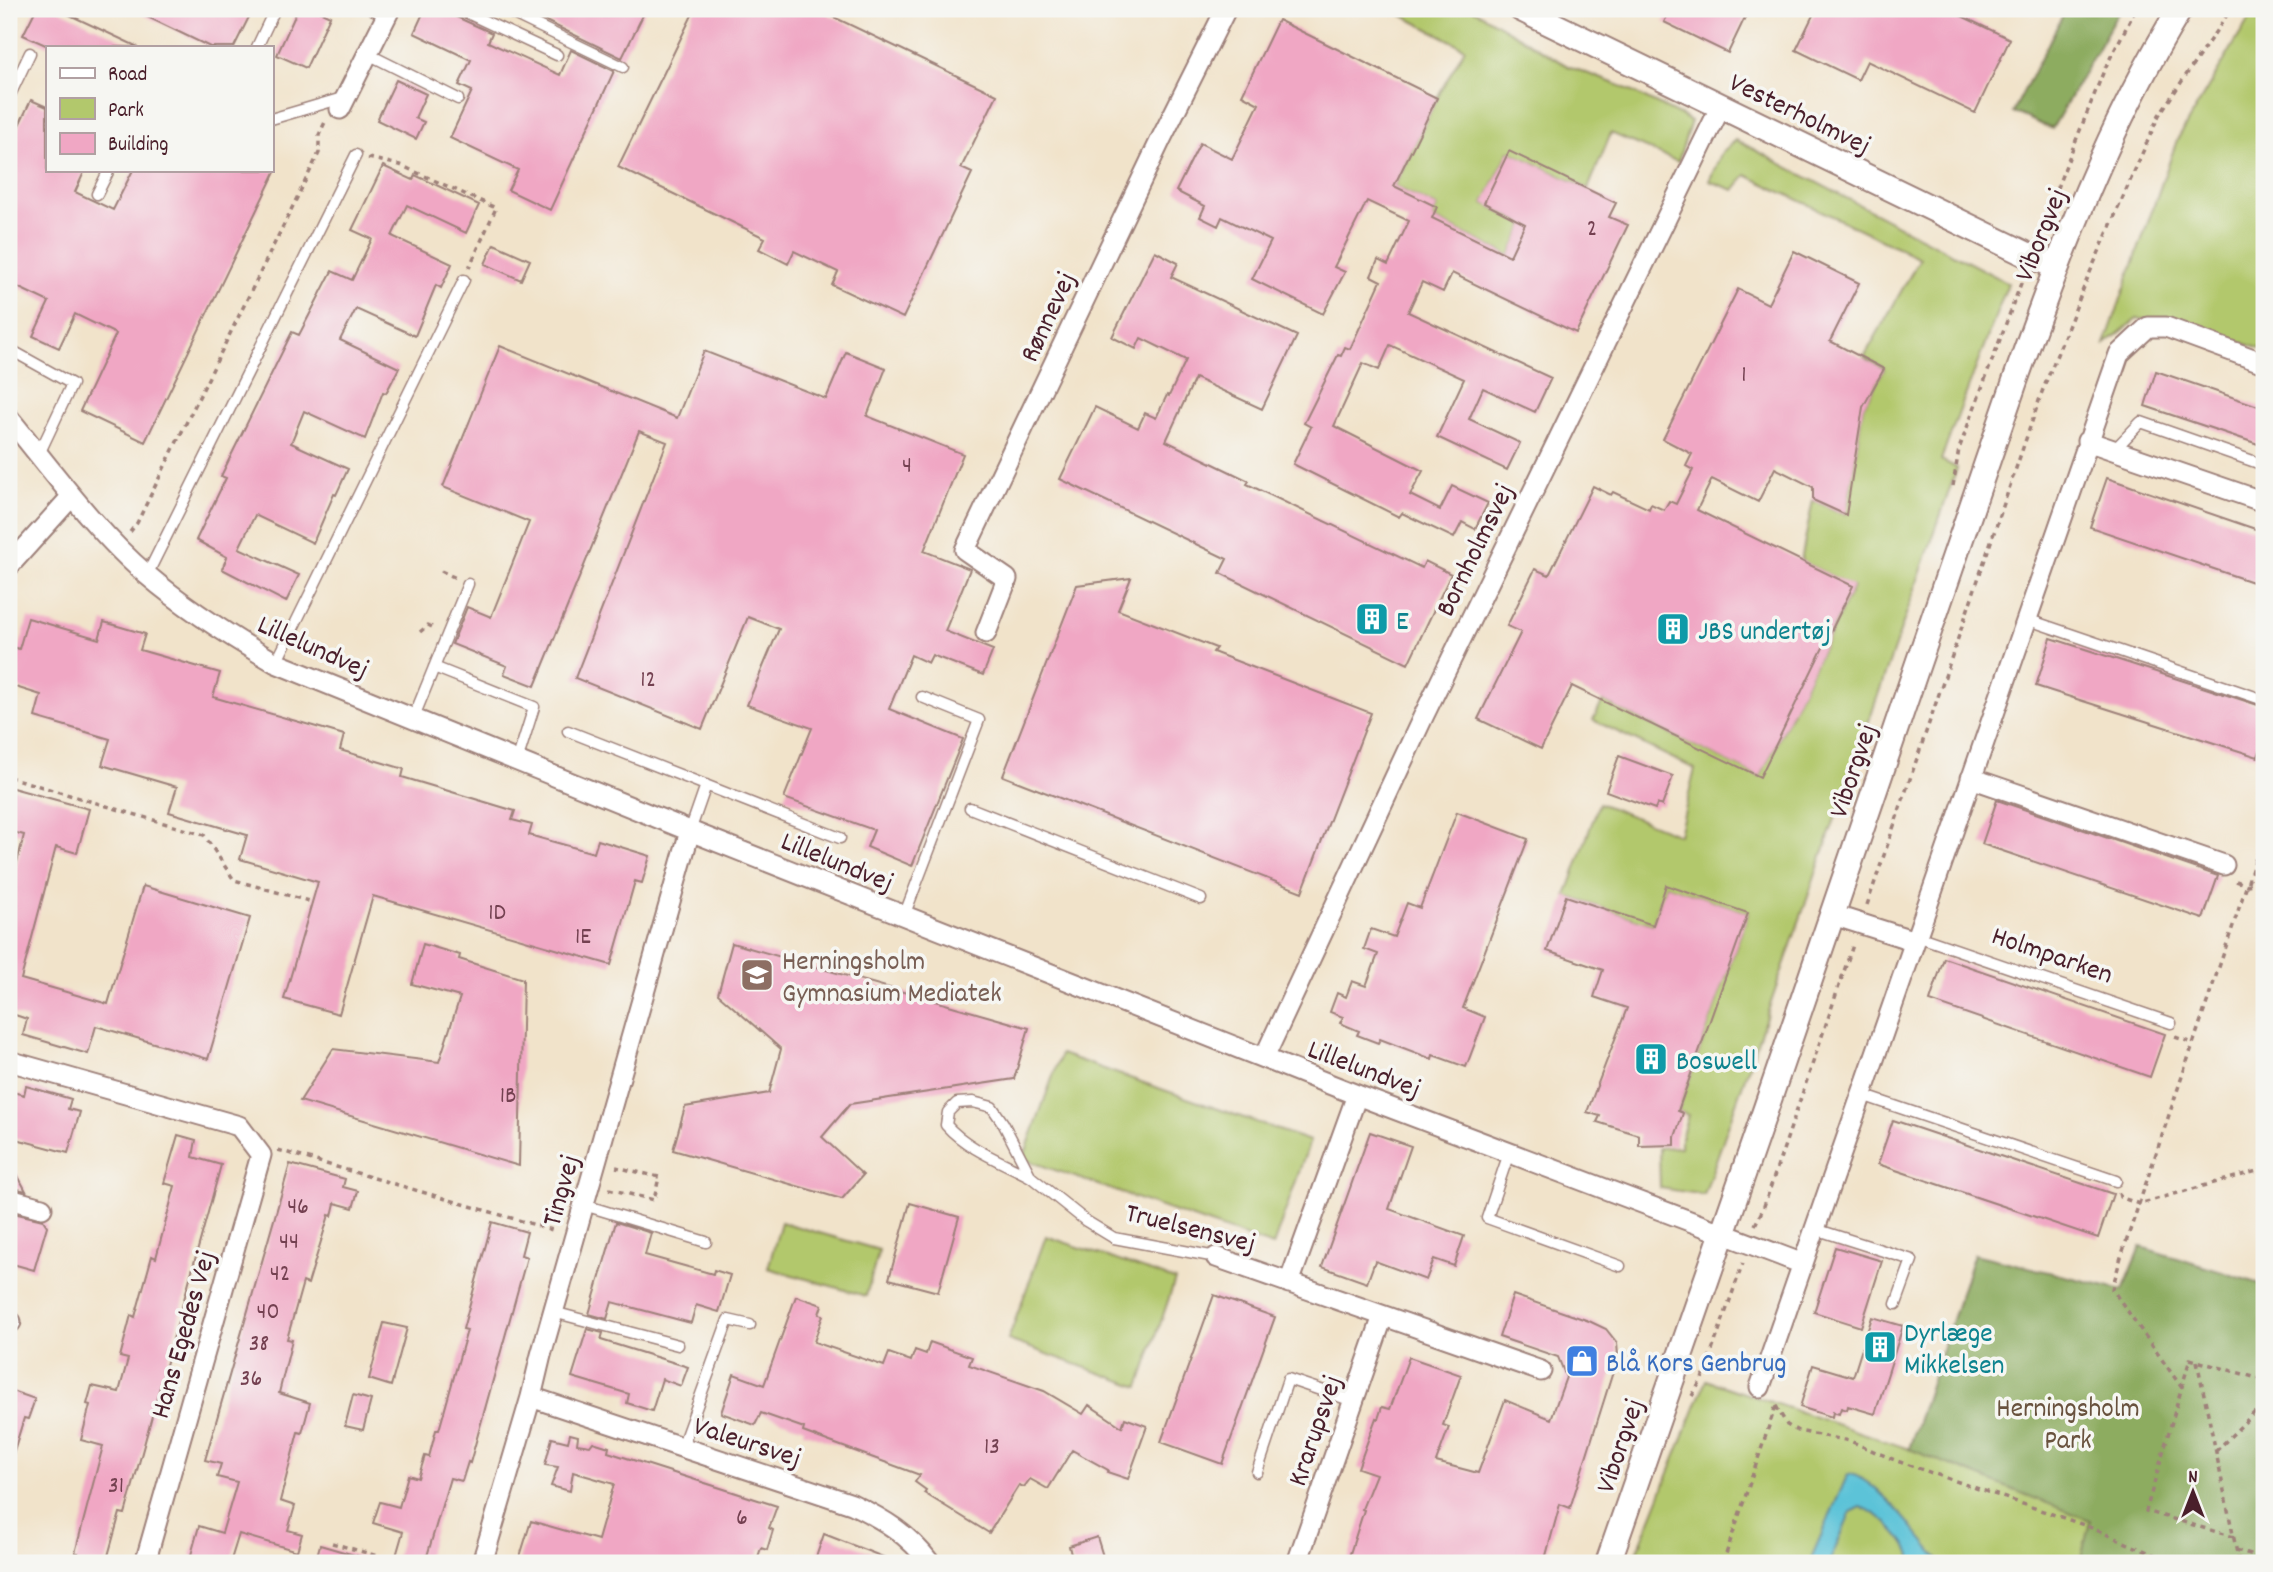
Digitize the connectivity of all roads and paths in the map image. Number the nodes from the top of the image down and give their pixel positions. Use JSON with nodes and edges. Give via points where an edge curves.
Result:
{"nodes":[{"id":1,"x":275,"y":9,"type":"edge"},
{"id":2,"x":458,"y":9,"type":"edge"},
{"id":3,"x":503,"y":9,"type":"edge"},
{"id":4,"x":1226,"y":9,"type":"edge"},
{"id":5,"x":1521,"y":9,"type":"edge"},
{"id":6,"x":2180,"y":9,"type":"edge"},
{"id":7,"x":2231,"y":9,"type":"edge"},
{"id":8,"x":383,"y":11,"type":"edge"},
{"id":9,"x":257,"y":46,"type":"edge"},
{"id":10,"x":30,"y":53,"type":"dead end"},
{"id":11,"x":368,"y":54,"type":"junction"},
{"id":12,"x":557,"y":55,"type":"dead end"},
{"id":13,"x":623,"y":67,"type":"dead end"},
{"id":14,"x":9,"y":97,"type":"edge"},
{"id":15,"x":458,"y":99,"type":"dead end"},
{"id":16,"x":343,"y":103,"type":"junction"},
{"id":17,"x":1721,"y":106,"type":"junction"},
{"id":18,"x":273,"y":119,"type":"edge"},
{"id":19,"x":356,"y":155,"type":"joint"},
{"id":20,"x":108,"y":172,"type":"edge"},
{"id":21,"x":97,"y":194,"type":"dead end"},
{"id":22,"x":2056,"y":266,"type":"junction"},
{"id":23,"x":464,"y":281,"type":"joint"},
{"id":24,"x":9,"y":349,"type":"edge"},
{"id":25,"x":2264,"y":363,"type":"edge"},
{"id":26,"x":9,"y":418,"type":"edge"},
{"id":27,"x":2087,"y":441,"type":"junction"},
{"id":28,"x":2114,"y":450,"type":"junction"},
{"id":29,"x":38,"y":454,"type":"junction"},
{"id":30,"x":2264,"y":465,"type":"edge"},
{"id":31,"x":72,"y":496,"type":"junction"},
{"id":32,"x":2264,"y":502,"type":"edge"},
{"id":33,"x":118,"y":547,"type":"junction"},
{"id":34,"x":9,"y":566,"type":"edge"},
{"id":35,"x":147,"y":575,"type":"junction"},
{"id":36,"x":468,"y":584,"type":"dead end"},
{"id":37,"x":2026,"y":618,"type":"junction"},
{"id":38,"x":986,"y":633,"type":"dead end"},
{"id":39,"x":276,"y":663,"type":"junction"},
{"id":40,"x":434,"y":667,"type":"junction"},
{"id":41,"x":922,"y":697,"type":"dead end"},
{"id":42,"x":2264,"y":700,"type":"edge"},
{"id":43,"x":413,"y":719,"type":"junction"},
{"id":44,"x":568,"y":731,"type":"dead end"},
{"id":45,"x":517,"y":761,"type":"junction"},
{"id":46,"x":9,"y":777,"type":"edge"},
{"id":47,"x":1971,"y":778,"type":"junction"},
{"id":48,"x":706,"y":785,"type":"junction"},
{"id":49,"x":970,"y":808,"type":"dead end"},
{"id":50,"x":690,"y":831,"type":"junction"},
{"id":51,"x":2264,"y":834,"type":"edge"},
{"id":52,"x":840,"y":838,"type":"dead end"},
{"id":53,"x":2224,"y":865,"type":"dead end"},
{"id":54,"x":1201,"y":899,"type":"dead end"},
{"id":55,"x":312,"y":902,"type":"dead end"},
{"id":56,"x":1833,"y":915,"type":"junction"},
{"id":57,"x":904,"y":916,"type":"junction"},
{"id":58,"x":1860,"y":924,"type":"junction"},
{"id":59,"x":1916,"y":938,"type":"junction"},
{"id":60,"x":2171,"y":1023,"type":"dead end"},
{"id":61,"x":1264,"y":1058,"type":"junction"},
{"id":62,"x":9,"y":1061,"type":"edge"},
{"id":63,"x":1357,"y":1095,"type":"junction"},
{"id":64,"x":1861,"y":1095,"type":"junction"},
{"id":65,"x":255,"y":1148,"type":"junction"},
{"id":66,"x":1509,"y":1153,"type":"junction"},
{"id":67,"x":596,"y":1161,"type":"junction"},
{"id":68,"x":2264,"y":1169,"type":"edge"},
{"id":69,"x":1031,"y":1177,"type":"junction"},
{"id":70,"x":2116,"y":1181,"type":"joint"},
{"id":71,"x":590,"y":1184,"type":"junction"},
{"id":72,"x":9,"y":1199,"type":"edge"},
{"id":73,"x":2139,"y":1204,"type":"junction"},
{"id":74,"x":584,"y":1205,"type":"junction"},
{"id":75,"x":42,"y":1208,"type":"dead end"},
{"id":76,"x":1755,"y":1226,"type":"dead end"},
{"id":77,"x":1815,"y":1228,"type":"junction"},
{"id":78,"x":1723,"y":1233,"type":"junction"},
{"id":79,"x":575,"y":1236,"type":"junction"},
{"id":80,"x":706,"y":1242,"type":"dead end"},
{"id":81,"x":1216,"y":1257,"type":"joint"},
{"id":82,"x":1803,"y":1264,"type":"junction"},
{"id":83,"x":1620,"y":1266,"type":"dead end"},
{"id":84,"x":1289,"y":1283,"type":"junction"},
{"id":85,"x":1896,"y":1304,"type":"dead end"},
{"id":86,"x":553,"y":1312,"type":"junction"},
{"id":87,"x":1383,"y":1316,"type":"junction"},
{"id":88,"x":750,"y":1325,"type":"dead end"},
{"id":89,"x":678,"y":1345,"type":"dead end"},
{"id":90,"x":2197,"y":1361,"type":"junction"},
{"id":91,"x":1541,"y":1371,"type":"dead end"},
{"id":92,"x":2264,"y":1380,"type":"edge"},
{"id":93,"x":1760,"y":1387,"type":"dead end"},
{"id":94,"x":2182,"y":1388,"type":"junction"},
{"id":95,"x":531,"y":1397,"type":"junction"},
{"id":96,"x":1353,"y":1401,"type":"junction"},
{"id":97,"x":2264,"y":1403,"type":"edge"},
{"id":98,"x":682,"y":1447,"type":"junction"},
{"id":99,"x":2216,"y":1451,"type":"junction"},
{"id":100,"x":1257,"y":1472,"type":"dead end"},
{"id":101,"x":2264,"y":1532,"type":"edge"},
{"id":102,"x":2234,"y":1536,"type":"junction"},
{"id":103,"x":332,"y":1543,"type":"dead end"},
{"id":104,"x":2236,"y":1550,"type":"junction"},
{"id":105,"x":2257,"y":1556,"type":"junction"},
{"id":106,"x":2264,"y":1558,"type":"edge"},
{"id":107,"x":145,"y":1563,"type":"edge"},
{"id":108,"x":402,"y":1563,"type":"edge"},
{"id":109,"x":482,"y":1563,"type":"edge"},
{"id":110,"x":930,"y":1563,"type":"edge"},
{"id":111,"x":1297,"y":1563,"type":"edge"},
{"id":112,"x":1608,"y":1563,"type":"edge"},
{"id":113,"x":1723,"y":1563,"type":"edge"},
{"id":114,"x":2172,"y":1563,"type":"edge"},
{"id":115,"x":2239,"y":1563,"type":"edge"},
{"id":116,"x":2255,"y":1563,"type":"edge"}],
"edges":[{"from":1,"to":9,"type":"lane"},
{"from":2,"to":12,"type":"lane"},
{"from":3,"to":13,"type":"lane"},
{"from":4,"to":38,"type":"street","name":"Rønnevej","via":[[965,550],[1007,579]]},
{"from":5,"to":17,"type":"street","name":"Vesterholmvej"},
{"from":6,"to":22,"type":"street","name":"Viborgvej","via":[[2113,137]]},
{"from":7,"to":58,"type":"path","via":[[2159,115],[2088,277],[2042,393]]},
{"from":8,"to":11,"type":"street"},
{"from":10,"to":14,"type":"lane"},
{"from":11,"to":15,"type":"lane"},
{"from":11,"to":16,"type":"street"},
{"from":16,"to":18,"type":"lane"},
{"from":16,"to":33,"type":"path","via":[[330,113],[319,135],[319,153],[137,523]]},
{"from":17,"to":22,"type":"street","name":"Vesterholmvej"},
{"from":17,"to":61,"type":"street","name":"Bornholmsvej","via":[[1424,715]]},
{"from":19,"to":23,"type":"path","via":[[400,165],[496,208]]},
{"from":19,"to":35,"type":"lane"},
{"from":20,"to":21,"type":"lane"},
{"from":22,"to":56,"type":"street","name":"Viborgvej"},
{"from":23,"to":39,"type":"lane"},
{"from":24,"to":29,"type":"lane","via":[[72,384]]},
{"from":25,"to":27,"type":"street","via":[[2166,327],[2148,327],[2119,354]]},
{"from":26,"to":29,"type":"street","name":"Lillelundvej"},
{"from":27,"to":28,"type":"street"},
{"from":27,"to":37,"type":"street"},
{"from":28,"to":30,"type":"lane","via":[[2141,422]]},
{"from":28,"to":32,"type":"street"},
{"from":29,"to":31,"type":"street","name":"Lillelundvej"},
{"from":31,"to":33,"type":"street","name":"Lillelundvej"},
{"from":31,"to":34,"type":"street"},
{"from":33,"to":35,"type":"street","name":"Lillelundvej"},
{"from":35,"to":39,"type":"street","name":"Lillelundvej","via":[[231,638]]},
{"from":36,"to":40,"type":"lane"},
{"from":37,"to":42,"type":"lane"},
{"from":37,"to":47,"type":"street"},
{"from":39,"to":43,"type":"street","name":"Lillelundvej"},
{"from":40,"to":43,"type":"lane"},
{"from":40,"to":45,"type":"lane","via":[[534,707]]},
{"from":41,"to":57,"type":"lane","via":[[979,720]]},
{"from":43,"to":45,"type":"street","name":"Lillelundvej"},
{"from":44,"to":48,"type":"lane"},
{"from":45,"to":50,"type":"street","name":"Lillelundvej"},
{"from":46,"to":55,"type":"path","via":[[204,835],[234,880]]},
{"from":47,"to":53,"type":"street"},
{"from":47,"to":59,"type":"street"},
{"from":48,"to":50,"type":"lane"},
{"from":48,"to":52,"type":"lane"},
{"from":49,"to":54,"type":"lane"},
{"from":50,"to":57,"type":"street","name":"Lillelundvej"},
{"from":50,"to":67,"type":"street","name":"Tingvej"},
{"from":51,"to":73,"type":"path"},
{"from":56,"to":58,"type":"street","name":"Holmparken"},
{"from":56,"to":78,"type":"street","name":"Viborgvej"},
{"from":57,"to":61,"type":"street","name":"Lillelundvej"},
{"from":58,"to":59,"type":"street","name":"Holmparken"},
{"from":58,"to":76,"type":"path"},
{"from":59,"to":60,"type":"lane","name":"Holmparken"},
{"from":59,"to":64,"type":"street"},
{"from":61,"to":63,"type":"street","name":"Lillelundvej"},
{"from":62,"to":65,"type":"street","via":[[239,1126]]},
{"from":63,"to":66,"type":"street","name":"Lillelundvej"},
{"from":63,"to":84,"type":"street"},
{"from":64,"to":70,"type":"lane"},
{"from":64,"to":77,"type":"street"},
{"from":65,"to":79,"type":"path","via":[[276,1149]]},
{"from":65,"to":107,"type":"street","name":"Hans Egedes Vej","via":[[261,1155]]},
{"from":66,"to":78,"type":"street","name":"Lillelundvej"},
{"from":66,"to":83,"type":"lane","via":[[1487,1218]]},
{"from":67,"to":71,"type":"street","name":"Tingvej"},
{"from":67,"to":71,"type":"path","via":[[659,1177],[654,1200]]},
{"from":68,"to":73,"type":"path"},
{"from":69,"to":69,"type":"lane","name":"Truelsensvej","via":[[992,1107],[973,1102],[957,1104],[948,1112],[947,1125],[956,1136]]},
{"from":69,"to":81,"type":"lane","name":"Truelsensvej","via":[[1114,1238]]},
{"from":70,"to":73,"type":"path","via":[[2120,1197]]},
{"from":71,"to":74,"type":"street","name":"Tingvej"},
{"from":72,"to":75,"type":"street"},
{"from":73,"to":94,"type":"path","via":[[2112,1289]]},
{"from":74,"to":79,"type":"street","name":"Tingvej"},
{"from":74,"to":80,"type":"lane"},
{"from":77,"to":82,"type":"street"},
{"from":77,"to":85,"type":"lane","via":[[1912,1260]]},
{"from":78,"to":82,"type":"street"},
{"from":78,"to":112,"type":"street","name":"Viborgvej"},
{"from":79,"to":86,"type":"street","name":"Tingvej"},
{"from":81,"to":84,"type":"street","name":"Truelsensvej"},
{"from":82,"to":93,"type":"street"},
{"from":84,"to":87,"type":"street","name":"Truelsensvej"},
{"from":86,"to":89,"type":"lane"},
{"from":86,"to":95,"type":"street","name":"Tingvej"},
{"from":87,"to":91,"type":"street","name":"Truelsensvej"},
{"from":87,"to":96,"type":"street","name":"Krarupsvej"},
{"from":88,"to":98,"type":"lane","via":[[728,1320]]},
{"from":90,"to":92,"type":"path"},
{"from":90,"to":94,"type":"path","via":[[2190,1359]]},
{"from":90,"to":99,"type":"path"},
{"from":94,"to":102,"type":"path","via":[[2146,1511]]},
{"from":95,"to":98,"type":"street","name":"Valeursvej"},
{"from":95,"to":109,"type":"street","name":"Tingvej"},
{"from":96,"to":100,"type":"lane","via":[[1288,1379]]},
{"from":96,"to":111,"type":"street","name":"Krarupsvej"},
{"from":97,"to":99,"type":"path"},
{"from":98,"to":110,"type":"street","name":"Valeursvej","via":[[852,1504],[887,1521],[917,1545]]},
{"from":99,"to":102,"type":"path"},
{"from":101,"to":105,"type":"path"},
{"from":102,"to":104,"type":"path"},
{"from":103,"to":108,"type":"path"},
{"from":104,"to":105,"type":"path"},
{"from":104,"to":115,"type":"path"},
{"from":105,"to":106,"type":"path"},
{"from":105,"to":116,"type":"path"},
{"from":113,"to":114,"type":"path","via":[[1776,1406],[1787,1425],[1798,1431],[1850,1441],[2087,1526]]}]}
